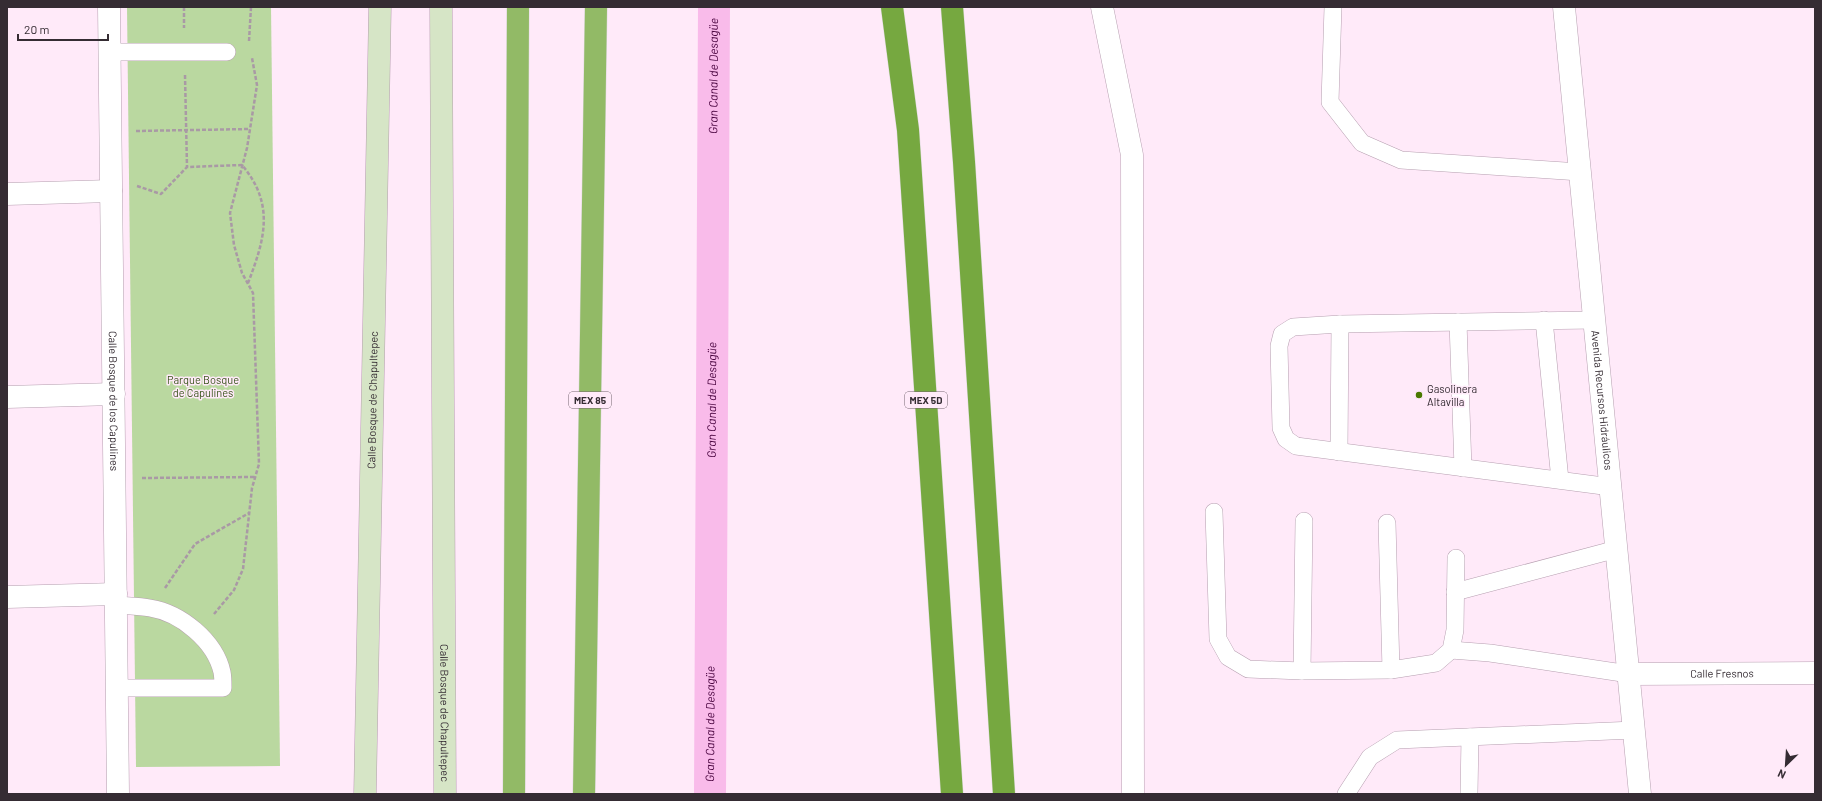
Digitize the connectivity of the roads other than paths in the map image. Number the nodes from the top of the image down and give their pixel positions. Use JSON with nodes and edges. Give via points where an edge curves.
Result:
{"nodes":[{"id":1,"x":109,"y":7,"type":"edge"},
{"id":2,"x":380,"y":7,"type":"edge"},
{"id":3,"x":441,"y":7,"type":"edge"},
{"id":4,"x":518,"y":7,"type":"edge"},
{"id":5,"x":596,"y":7,"type":"edge"},
{"id":6,"x":892,"y":7,"type":"edge"},
{"id":7,"x":952,"y":7,"type":"edge"},
{"id":8,"x":1102,"y":7,"type":"edge"},
{"id":9,"x":1333,"y":7,"type":"edge"},
{"id":10,"x":1564,"y":7,"type":"edge"},
{"id":11,"x":110,"y":52,"type":"junction"},
{"id":12,"x":227,"y":52,"type":"dead end"},
{"id":13,"x":1580,"y":172,"type":"junction"},
{"id":14,"x":111,"y":184,"type":"junction"},
{"id":15,"x":7,"y":194,"type":"edge"},
{"id":16,"x":1544,"y":320,"type":"junction"},
{"id":17,"x":1595,"y":320,"type":"junction"},
{"id":18,"x":1458,"y":322,"type":"junction"},
{"id":19,"x":1340,"y":324,"type":"junction"},
{"id":20,"x":114,"y":394,"type":"junction"},
{"id":21,"x":7,"y":397,"type":"edge"},
{"id":22,"x":1339,"y":452,"type":"junction"},
{"id":23,"x":1462,"y":468,"type":"junction"},
{"id":24,"x":1560,"y":480,"type":"junction"},
{"id":25,"x":1611,"y":487,"type":"junction"},
{"id":26,"x":1214,"y":512,"type":"dead end"},
{"id":27,"x":1304,"y":521,"type":"dead end"},
{"id":28,"x":1387,"y":523,"type":"dead end"},
{"id":29,"x":1617,"y":549,"type":"junction"},
{"id":30,"x":1456,"y":558,"type":"dead end"},
{"id":31,"x":1455,"y":592,"type":"junction"},
{"id":32,"x":7,"y":597,"type":"edge"},
{"id":33,"x":116,"y":599,"type":"junction"},
{"id":34,"x":1451,"y":650,"type":"junction"},
{"id":35,"x":1391,"y":670,"type":"junction"},
{"id":36,"x":1302,"y":671,"type":"junction"},
{"id":37,"x":1629,"y":674,"type":"junction"},
{"id":38,"x":1815,"y":674,"type":"edge"},
{"id":39,"x":117,"y":688,"type":"junction"},
{"id":40,"x":1634,"y":730,"type":"junction"},
{"id":41,"x":1470,"y":737,"type":"junction"},
{"id":42,"x":118,"y":794,"type":"edge"},
{"id":43,"x":365,"y":794,"type":"edge"},
{"id":44,"x":445,"y":794,"type":"edge"},
{"id":45,"x":514,"y":794,"type":"edge"},
{"id":46,"x":584,"y":794,"type":"edge"},
{"id":47,"x":952,"y":794,"type":"edge"},
{"id":48,"x":1004,"y":794,"type":"edge"},
{"id":49,"x":1133,"y":794,"type":"edge"},
{"id":50,"x":1346,"y":794,"type":"edge"},
{"id":51,"x":1469,"y":794,"type":"edge"},
{"id":52,"x":1640,"y":794,"type":"edge"}],
"edges":[{"from":1,"to":11,"type":"street","name":"Calle Bosque de los Capulines"},
{"from":2,"to":43,"type":"main road","name":"Calle Bosque de Chapultepec"},
{"from":3,"to":44,"type":"main road","name":"Calle Bosque de Chapultepec"},
{"from":4,"to":45,"type":"highway"},
{"from":5,"to":46,"type":"highway","number":"MEX 85"},
{"from":6,"to":47,"type":"highway","number":"MEX 5D","via":[[908,130]]},
{"from":7,"to":48,"type":"highway"},
{"from":8,"to":49,"type":"street","via":[[1132,155]]},
{"from":9,"to":13,"type":"lane","via":[[1330,102],[1362,143],[1401,160]]},
{"from":10,"to":13,"type":"street","name":"Avenida Recursos Hidráulicos"},
{"from":11,"to":12,"type":"lane"},
{"from":11,"to":14,"type":"street","name":"Calle Bosque de los Capulines"},
{"from":13,"to":17,"type":"street","name":"Avenida Recursos Hidráulicos"},
{"from":14,"to":15,"type":"street"},
{"from":14,"to":20,"type":"street","name":"Calle Bosque de los Capulines"},
{"from":16,"to":17,"type":"lane"},
{"from":16,"to":18,"type":"lane"},
{"from":16,"to":24,"type":"lane"},
{"from":17,"to":25,"type":"street","name":"Avenida Recursos Hidráulicos"},
{"from":18,"to":19,"type":"lane"},
{"from":18,"to":23,"type":"lane"},
{"from":19,"to":22,"type":"lane"},
{"from":19,"to":22,"type":"lane","via":[[1293,327],[1282,334],[1279,346],[1281,428],[1286,439],[1296,446]]},
{"from":20,"to":21,"type":"street"},
{"from":20,"to":33,"type":"street","name":"Calle Bosque de los Capulines"},
{"from":22,"to":23,"type":"lane"},
{"from":23,"to":24,"type":"lane"},
{"from":24,"to":25,"type":"lane"},
{"from":25,"to":29,"type":"street","name":"Avenida Recursos Hidráulicos"},
{"from":26,"to":36,"type":"lane","via":[[1218,640],[1224,651],[1228,657],[1248,669]]},
{"from":27,"to":36,"type":"lane"},
{"from":28,"to":35,"type":"lane"},
{"from":29,"to":31,"type":"lane"},
{"from":29,"to":37,"type":"street","name":"Avenida Recursos Hidráulicos"},
{"from":30,"to":31,"type":"lane"},
{"from":31,"to":34,"type":"lane","via":[[1455,630]]},
{"from":32,"to":33,"type":"street"},
{"from":33,"to":39,"type":"street","name":"Calle Bosque de los Capulines"},
{"from":33,"to":39,"type":"lane","via":[[176,617],[198,632],[213,652],[222,672],[223,688]]},
{"from":34,"to":35,"type":"lane","via":[[1436,663]]},
{"from":34,"to":37,"type":"lane","via":[[1490,653]]},
{"from":35,"to":36,"type":"lane"},
{"from":37,"to":38,"type":"street","name":"Calle Fresnos"},
{"from":37,"to":40,"type":"street","name":"Avenida Recursos Hidráulicos"},
{"from":39,"to":42,"type":"street","name":"Calle Bosque de los Capulines"},
{"from":40,"to":41,"type":"lane"},
{"from":40,"to":52,"type":"street","name":"Avenida Recursos Hidráulicos"},
{"from":41,"to":50,"type":"lane","via":[[1397,740],[1370,757]]},
{"from":41,"to":51,"type":"lane"}]}
